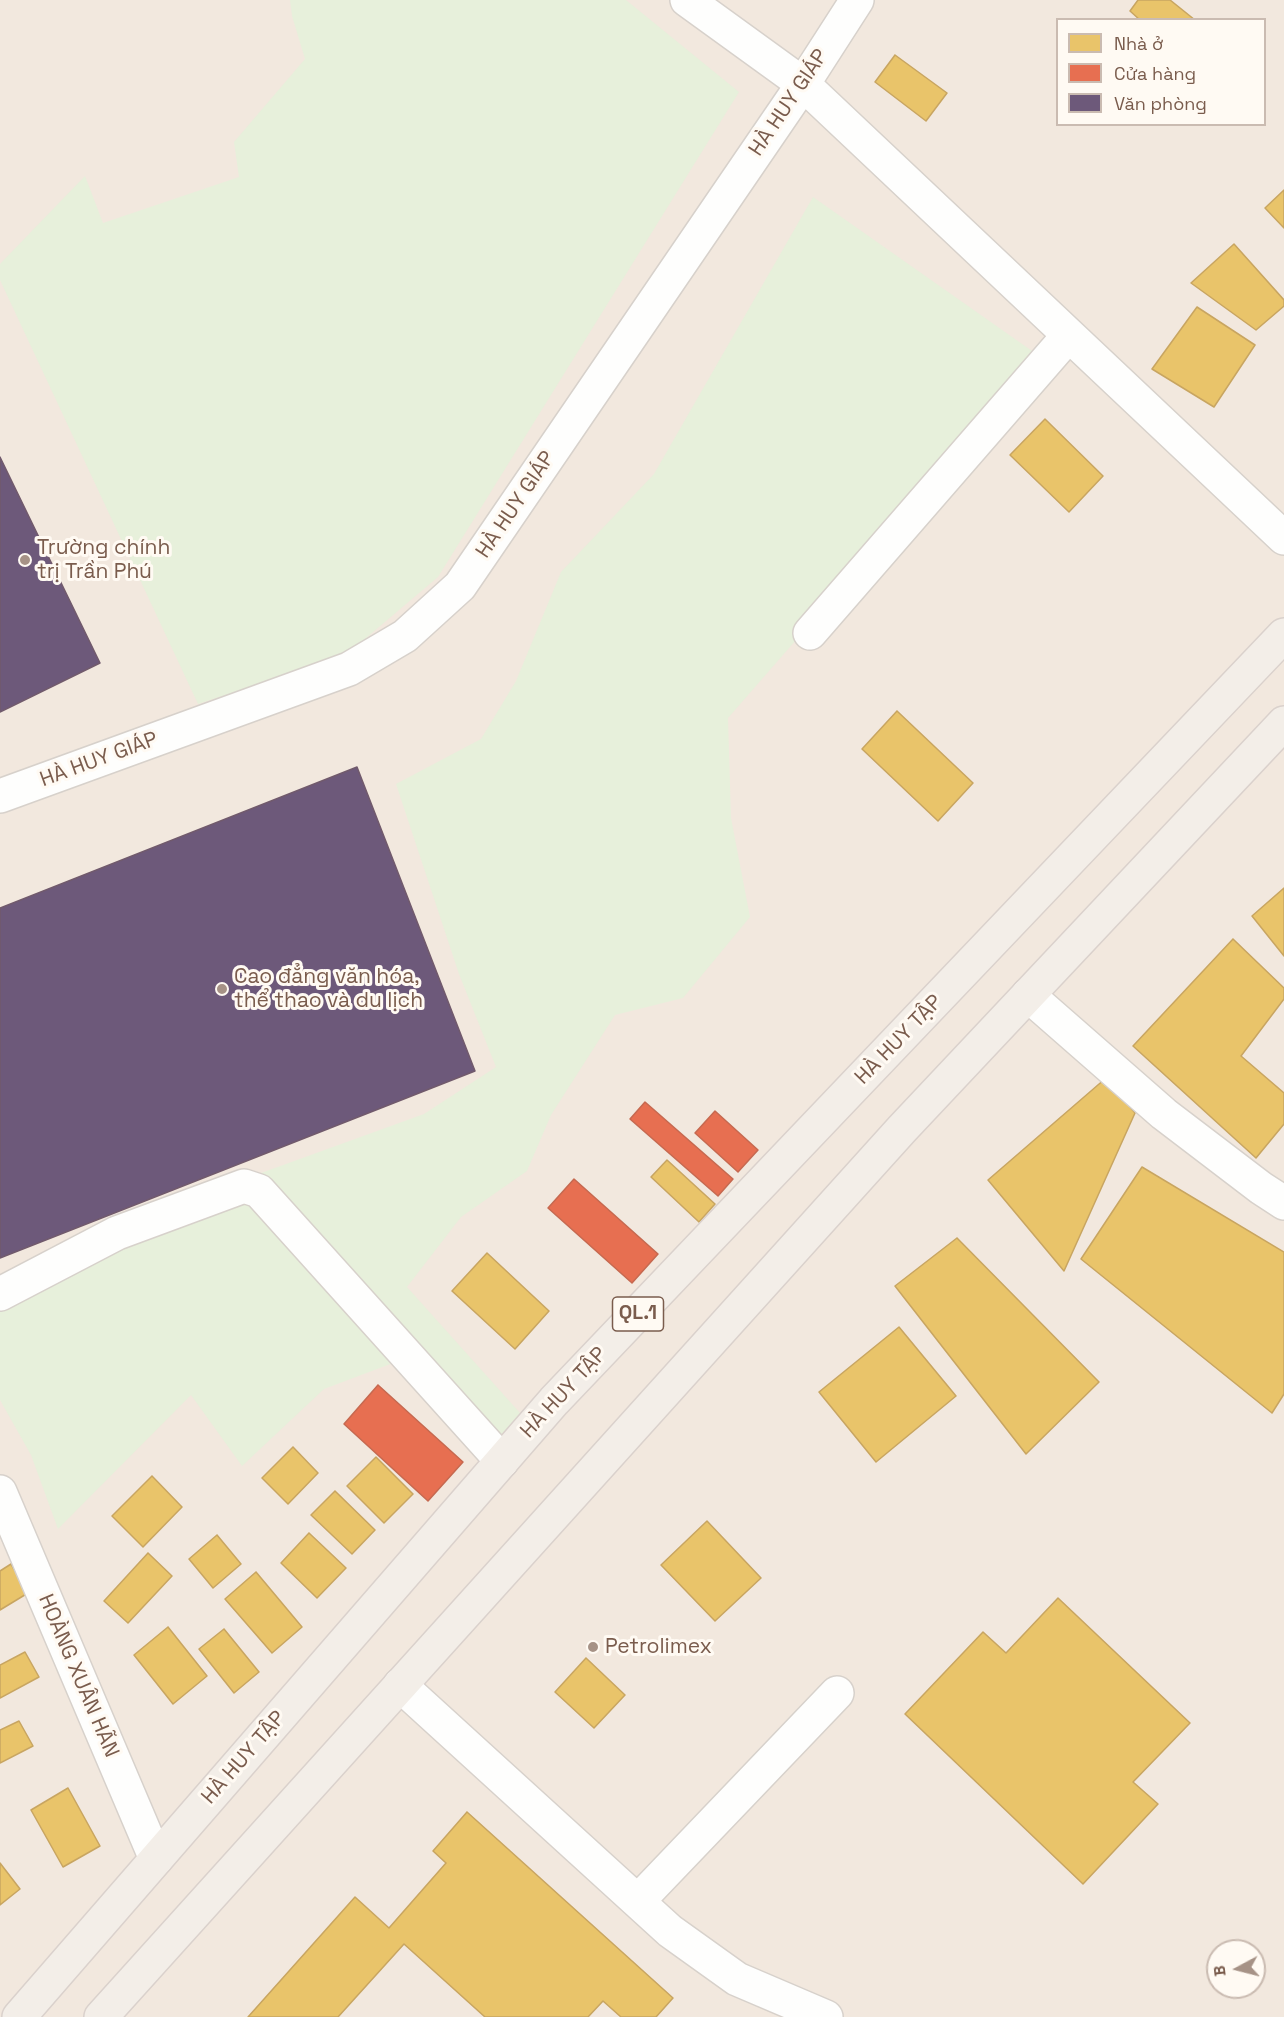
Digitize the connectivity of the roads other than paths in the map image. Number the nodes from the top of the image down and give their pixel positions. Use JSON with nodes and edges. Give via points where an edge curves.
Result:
{"nodes":[{"id":1,"x":687,"y":0,"type":"edge"},
{"id":2,"x":857,"y":0,"type":"edge"},
{"id":3,"x":803,"y":84,"type":"junction"},
{"id":4,"x":1069,"y":335,"type":"junction"},
{"id":5,"x":1284,"y":538,"type":"edge"},
{"id":6,"x":810,"y":633,"type":"dead end"},
{"id":7,"x":1284,"y":635,"type":"edge"},
{"id":8,"x":1284,"y":723,"type":"edge"},
{"id":9,"x":0,"y":796,"type":"edge"},
{"id":10,"x":1028,"y":995,"type":"junction"},
{"id":11,"x":1284,"y":1203,"type":"edge"},
{"id":12,"x":0,"y":1294,"type":"edge"},
{"id":13,"x":502,"y":1461,"type":"junction"},
{"id":14,"x":0,"y":1492,"type":"edge"},
{"id":15,"x":400,"y":1685,"type":"junction"},
{"id":16,"x":837,"y":1693,"type":"dead end"},
{"id":17,"x":156,"y":1860,"type":"junction"},
{"id":18,"x":638,"y":1901,"type":"junction"},
{"id":19,"x":18,"y":2017,"type":"edge"},
{"id":20,"x":101,"y":2017,"type":"edge"},
{"id":21,"x":826,"y":2017,"type":"edge"}],
"edges":[{"from":1,"to":3,"type":"street"},
{"from":2,"to":3,"type":"street","name":"HÀ HUY GIÁP"},
{"from":3,"to":4,"type":"street"},
{"from":3,"to":9,"type":"street","name":"HÀ HUY GIÁP","via":[[460,586],[405,636],[349,669]]},
{"from":4,"to":5,"type":"street"},
{"from":4,"to":6,"type":"street"},
{"from":7,"to":13,"type":"main road","name":"HÀ HUY TẬP","number":"QL.1","via":[[554,1401]]},
{"from":8,"to":10,"type":"main road"},
{"from":10,"to":11,"type":"street","via":[[1164,1114]]},
{"from":10,"to":15,"type":"main road"},
{"from":12,"to":13,"type":"street","via":[[117,1233],[244,1186],[260,1191]]},
{"from":13,"to":17,"type":"main road","name":"HÀ HUY TẬP","number":"QL.1"},
{"from":14,"to":17,"type":"street","name":"HOÀNG XUÂN HÃN"},
{"from":15,"to":18,"type":"street"},
{"from":15,"to":20,"type":"main road"},
{"from":16,"to":18,"type":"street"},
{"from":17,"to":19,"type":"main road","name":"HÀ HUY TẬP","number":"QL.1"},
{"from":18,"to":21,"type":"street","via":[[669,1931],[737,1979]]}]}
